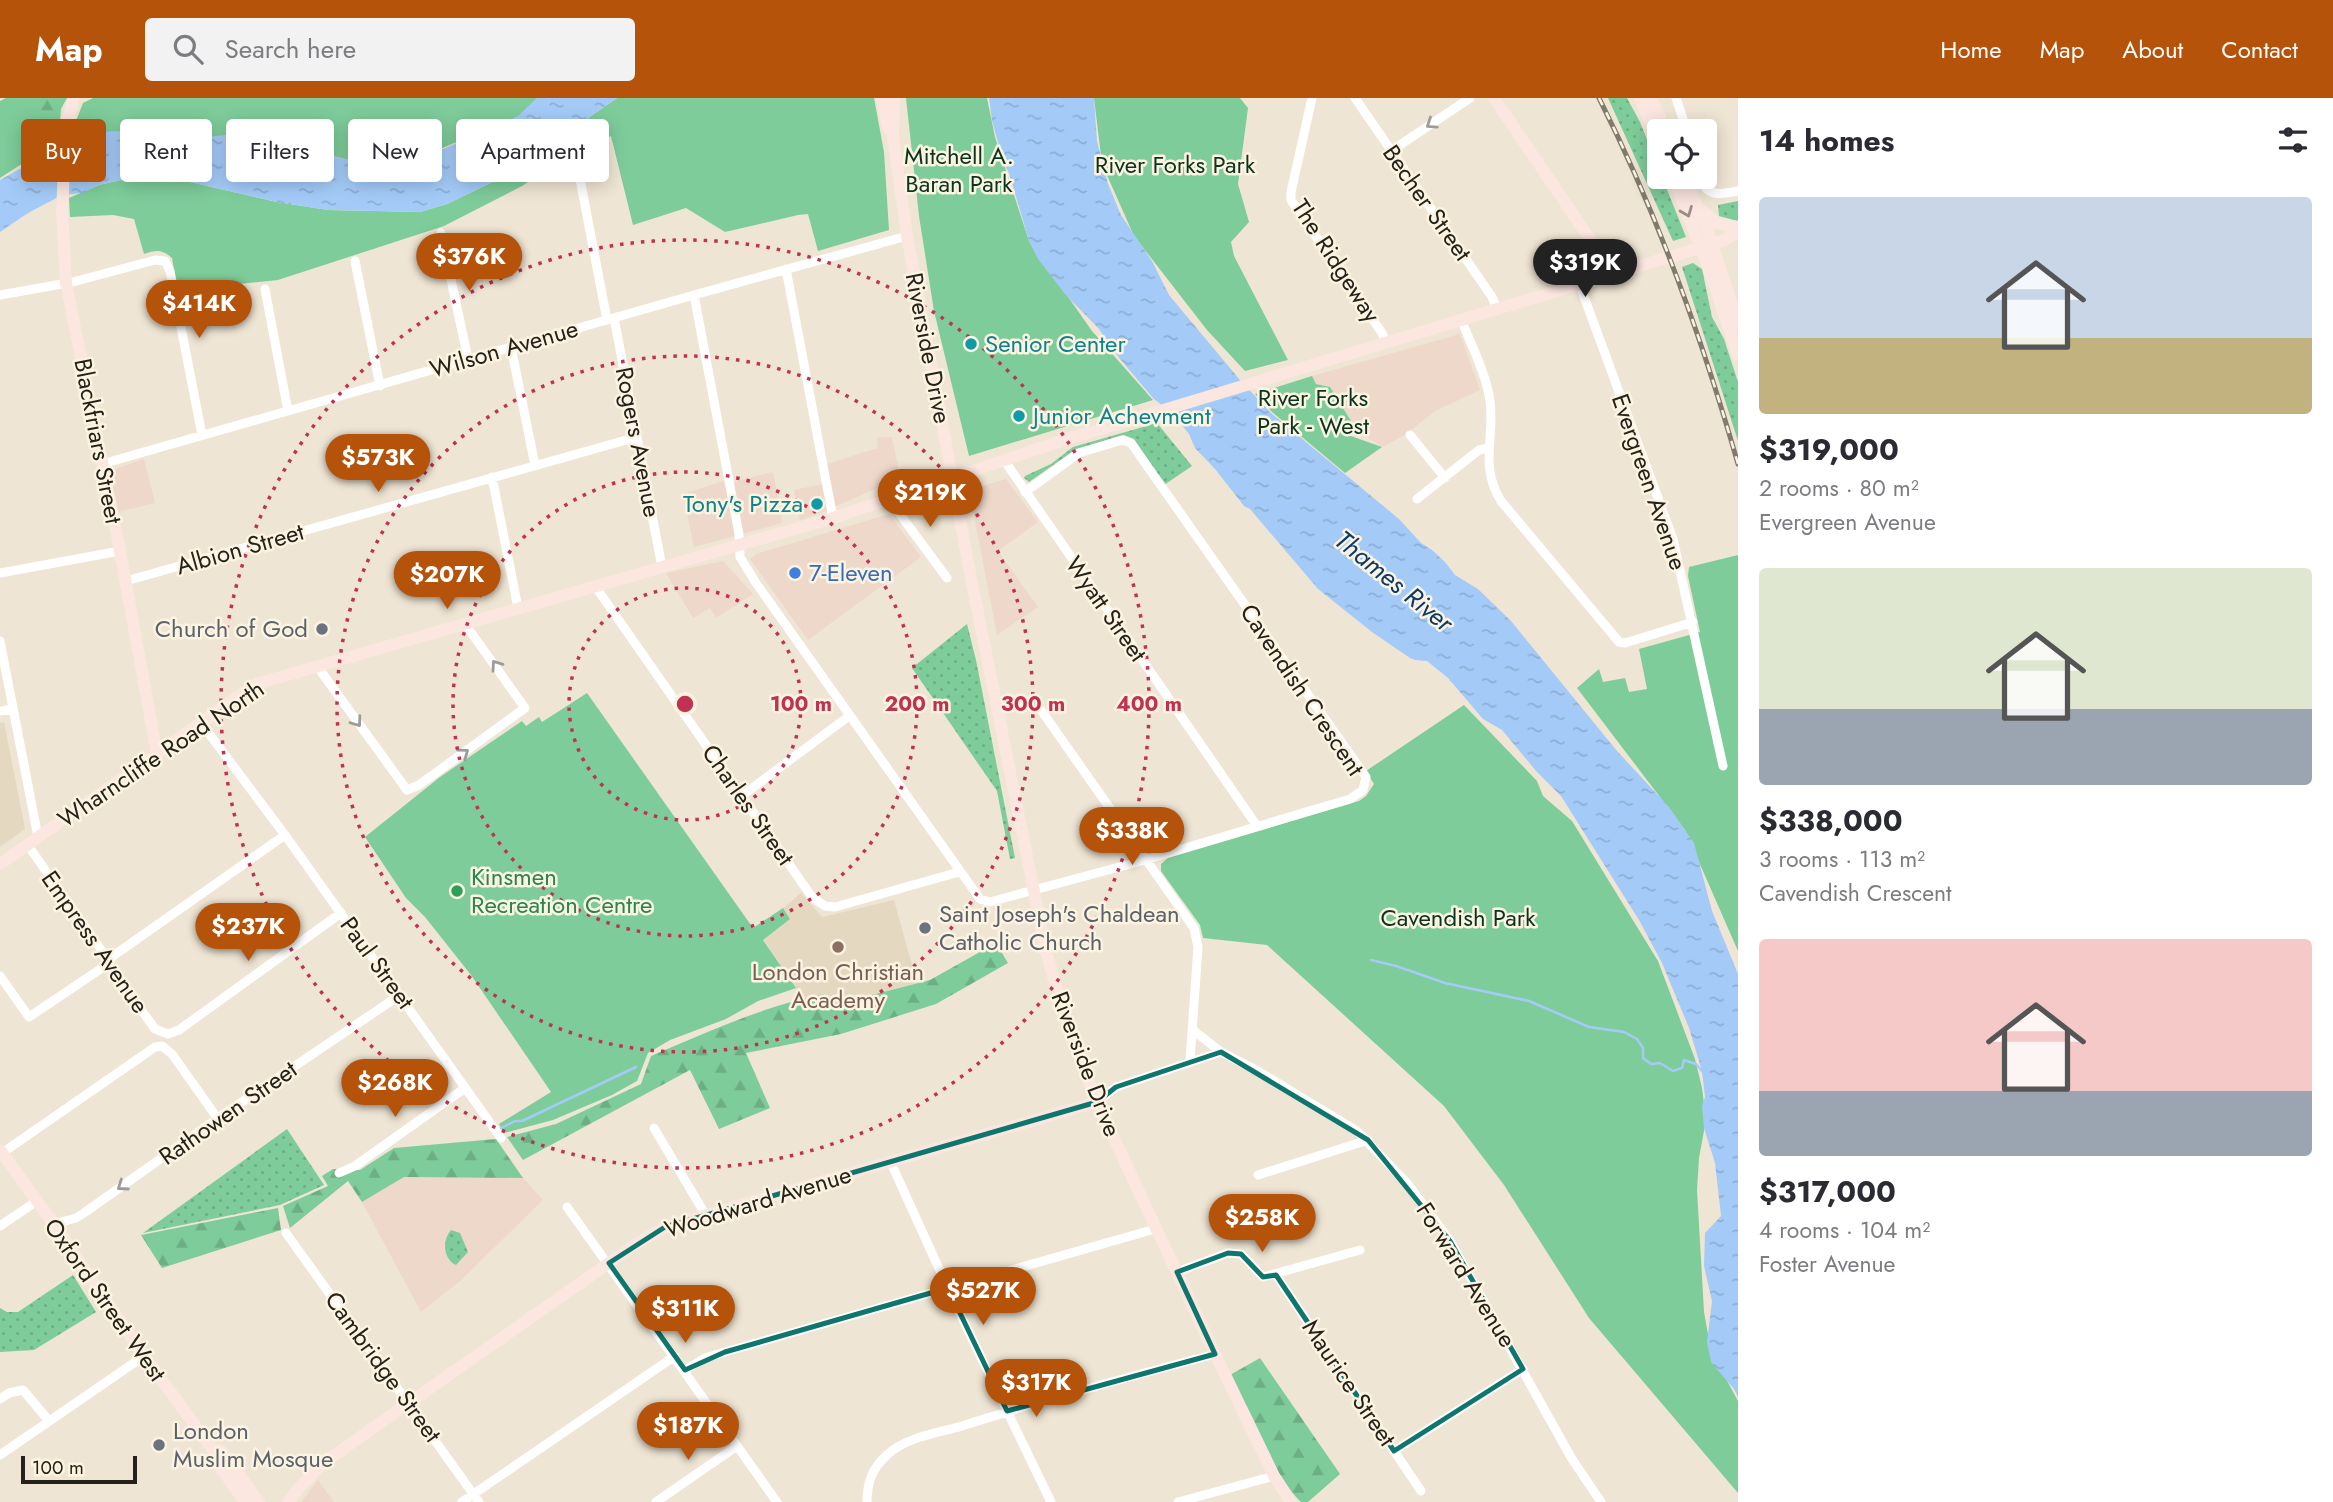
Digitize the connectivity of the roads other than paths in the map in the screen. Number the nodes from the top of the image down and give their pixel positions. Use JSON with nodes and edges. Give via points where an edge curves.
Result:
{"nodes":[{"id":1,"x":81,"y":98,"type":"edge"},
{"id":2,"x":882,"y":98,"type":"edge"},
{"id":3,"x":894,"y":98,"type":"edge"},
{"id":4,"x":1312,"y":98,"type":"edge"},
{"id":5,"x":1354,"y":98,"type":"edge"},
{"id":6,"x":1470,"y":98,"type":"edge"},
{"id":7,"x":1494,"y":98,"type":"edge"},
{"id":8,"x":1640,"y":98,"type":"edge"},
{"id":9,"x":1651,"y":98,"type":"edge"},
{"id":10,"x":1676,"y":98,"type":"edge"},
{"id":11,"x":72,"y":102,"type":"edge"},
{"id":12,"x":1649,"y":119,"type":"edge"},
{"id":13,"x":1661,"y":119,"type":"edge"},
{"id":14,"x":1683,"y":119,"type":"edge"},
{"id":15,"x":893,"y":138,"type":"junction"},
{"id":16,"x":1391,"y":151,"type":"junction"},
{"id":17,"x":581,"y":182,"type":"edge"},
{"id":18,"x":1680,"y":189,"type":"edge"},
{"id":19,"x":1691,"y":189,"type":"edge"},
{"id":20,"x":1706,"y":189,"type":"edge"},
{"id":21,"x":1738,"y":191,"type":"edge"},
{"id":22,"x":1699,"y":207,"type":"junction"},
{"id":23,"x":1738,"y":230,"type":"edge"},
{"id":24,"x":441,"y":233,"type":"dead end"},
{"id":25,"x":907,"y":236,"type":"junction"},
{"id":26,"x":1738,"y":241,"type":"edge"},
{"id":27,"x":1712,"y":244,"type":"junction"},
{"id":28,"x":1596,"y":248,"type":"junction"},
{"id":29,"x":355,"y":261,"type":"dead end"},
{"id":30,"x":786,"y":268,"type":"junction"},
{"id":31,"x":1616,"y":272,"type":"junction"},
{"id":32,"x":1598,"y":278,"type":"junction"},
{"id":33,"x":66,"y":283,"type":"junction"},
{"id":34,"x":1579,"y":283,"type":"junction"},
{"id":35,"x":265,"y":289,"type":"dead end"},
{"id":36,"x":0,"y":295,"type":"edge"},
{"id":37,"x":694,"y":295,"type":"junction"},
{"id":38,"x":1497,"y":309,"type":"junction"},
{"id":39,"x":610,"y":319,"type":"junction"},
{"id":40,"x":1461,"y":319,"type":"junction"},
{"id":41,"x":1738,"y":323,"type":"edge"},
{"id":42,"x":1386,"y":342,"type":"junction"},
{"id":43,"x":510,"y":347,"type":"junction"},
{"id":44,"x":1738,"y":355,"type":"edge"},
{"id":45,"x":468,"y":359,"type":"junction"},
{"id":46,"x":380,"y":386,"type":"junction"},
{"id":47,"x":288,"y":411,"type":"junction"},
{"id":48,"x":202,"y":435,"type":"junction"},
{"id":49,"x":1410,"y":435,"type":"dead end"},
{"id":50,"x":637,"y":437,"type":"junction"},
{"id":51,"x":1488,"y":448,"type":"junction"},
{"id":52,"x":1004,"y":460,"type":"junction"},
{"id":53,"x":102,"y":464,"type":"junction"},
{"id":54,"x":535,"y":466,"type":"junction"},
{"id":55,"x":492,"y":477,"type":"junction"},
{"id":56,"x":952,"y":477,"type":"junction"},
{"id":57,"x":1445,"y":478,"type":"junction"},
{"id":58,"x":1025,"y":492,"type":"junction"},
{"id":59,"x":888,"y":498,"type":"junction"},
{"id":60,"x":1417,"y":499,"type":"dead end"},
{"id":61,"x":833,"y":517,"type":"junction"},
{"id":62,"x":738,"y":545,"type":"junction"},
{"id":63,"x":120,"y":551,"type":"junction"},
{"id":64,"x":662,"y":567,"type":"junction"},
{"id":65,"x":0,"y":573,"type":"edge"},
{"id":66,"x":947,"y":578,"type":"dead end"},
{"id":67,"x":126,"y":581,"type":"junction"},
{"id":68,"x":595,"y":586,"type":"junction"},
{"id":69,"x":518,"y":608,"type":"junction"},
{"id":70,"x":1693,"y":622,"type":"junction"},
{"id":71,"x":465,"y":624,"type":"junction"},
{"id":72,"x":0,"y":641,"type":"edge"},
{"id":73,"x":317,"y":666,"type":"junction"},
{"id":74,"x":999,"y":708,"type":"junction"},
{"id":75,"x":13,"y":709,"type":"junction"},
{"id":76,"x":0,"y":711,"type":"edge"},
{"id":77,"x":849,"y":716,"type":"junction"},
{"id":78,"x":201,"y":723,"type":"junction"},
{"id":79,"x":157,"y":754,"type":"junction"},
{"id":80,"x":1723,"y":766,"type":"dead end"},
{"id":81,"x":743,"y":795,"type":"junction"},
{"id":82,"x":1257,"y":826,"type":"junction"},
{"id":83,"x":285,"y":835,"type":"junction"},
{"id":84,"x":33,"y":841,"type":"junction"},
{"id":85,"x":1145,"y":860,"type":"junction"},
{"id":86,"x":0,"y":864,"type":"edge"},
{"id":87,"x":959,"y":872,"type":"junction"},
{"id":88,"x":1035,"y":891,"type":"junction"},
{"id":89,"x":341,"y":913,"type":"junction"},
{"id":90,"x":108,"y":964,"type":"junction"},
{"id":91,"x":0,"y":976,"type":"edge"},
{"id":92,"x":400,"y":995,"type":"junction"},
{"id":93,"x":1193,"y":1030,"type":"junction"},
{"id":94,"x":1221,"y":1052,"type":"junction"},
{"id":95,"x":1190,"y":1060,"type":"junction"},
{"id":96,"x":465,"y":1088,"type":"junction"},
{"id":97,"x":1097,"y":1102,"type":"junction"},
{"id":98,"x":218,"y":1119,"type":"junction"},
{"id":99,"x":654,"y":1128,"type":"dead end"},
{"id":100,"x":501,"y":1138,"type":"dead end"},
{"id":101,"x":1367,"y":1140,"type":"junction"},
{"id":102,"x":1,"y":1152,"type":"edge"},
{"id":103,"x":891,"y":1163,"type":"junction"},
{"id":104,"x":339,"y":1173,"type":"dead end"},
{"id":105,"x":1258,"y":1175,"type":"dead end"},
{"id":106,"x":37,"y":1201,"type":"junction"},
{"id":107,"x":567,"y":1207,"type":"dead end"},
{"id":108,"x":705,"y":1214,"type":"junction"},
{"id":109,"x":54,"y":1224,"type":"junction"},
{"id":110,"x":0,"y":1226,"type":"edge"},
{"id":111,"x":1155,"y":1229,"type":"junction"},
{"id":112,"x":286,"y":1233,"type":"dead end"},
{"id":113,"x":1360,"y":1250,"type":"dead end"},
{"id":114,"x":609,"y":1263,"type":"junction"},
{"id":115,"x":1177,"y":1272,"type":"junction"},
{"id":116,"x":1276,"y":1275,"type":"junction"},
{"id":117,"x":948,"y":1288,"type":"junction"},
{"id":118,"x":1215,"y":1354,"type":"junction"},
{"id":119,"x":144,"y":1356,"type":"junction"},
{"id":120,"x":675,"y":1356,"type":"junction"},
{"id":121,"x":1523,"y":1369,"type":"junction"},
{"id":122,"x":685,"y":1370,"type":"junction"},
{"id":123,"x":0,"y":1399,"type":"edge"},
{"id":124,"x":410,"y":1402,"type":"junction"},
{"id":125,"x":1007,"y":1411,"type":"junction"},
{"id":126,"x":49,"y":1421,"type":"junction"},
{"id":127,"x":737,"y":1446,"type":"junction"},
{"id":128,"x":212,"y":1448,"type":"junction"},
{"id":129,"x":1394,"y":1451,"type":"junction"},
{"id":130,"x":0,"y":1455,"type":"edge"},
{"id":131,"x":1274,"y":1476,"type":"junction"},
{"id":132,"x":1421,"y":1491,"type":"dead end"},
{"id":133,"x":476,"y":1498,"type":"edge"},
{"id":134,"x":245,"y":1502,"type":"edge"},
{"id":135,"x":259,"y":1502,"type":"edge"},
{"id":136,"x":288,"y":1502,"type":"edge"},
{"id":137,"x":462,"y":1502,"type":"edge"},
{"id":138,"x":656,"y":1502,"type":"edge"},
{"id":139,"x":777,"y":1502,"type":"edge"},
{"id":140,"x":867,"y":1502,"type":"edge"},
{"id":141,"x":1051,"y":1502,"type":"edge"},
{"id":142,"x":1178,"y":1502,"type":"edge"},
{"id":143,"x":1291,"y":1502,"type":"edge"},
{"id":144,"x":1601,"y":1502,"type":"edge"}],
"edges":[{"from":1,"to":11,"type":"main road"},
{"from":2,"to":15,"type":"main road"},
{"from":3,"to":15,"type":"main road","name":"Riverside Drive"},
{"from":4,"to":42,"type":"street","name":"The Ridgeway","via":[[1292,200]]},
{"from":5,"to":16,"type":"street","name":"Becher Street"},
{"from":6,"to":16,"type":"street","one_way":true},
{"from":7,"to":28,"type":"main road"},
{"from":8,"to":12,"type":"main road"},
{"from":9,"to":13,"type":"main road"},
{"from":10,"to":14,"type":"street"},
{"from":11,"to":33,"type":"main road","name":"Blackfriars Street","via":[[66,126],[63,203]]},
{"from":15,"to":25,"type":"main road","name":"Riverside Drive"},
{"from":16,"to":38,"type":"street","name":"Becher Street"},
{"from":17,"to":39,"type":"street","name":"Rogers Avenue"},
{"from":18,"to":27,"type":"main road","one_way":true},
{"from":19,"to":22,"type":"main road"},
{"from":20,"to":21,"type":"street","via":[[1719,195]]},
{"from":22,"to":23,"type":"main road","via":[[1717,223]]},
{"from":22,"to":27,"type":"main road"},
{"from":23,"to":27,"type":"main road"},
{"from":24,"to":45,"type":"street"},
{"from":25,"to":30,"type":"street","name":"Wilson Avenue"},
{"from":25,"to":56,"type":"main road","name":"Riverside Drive"},
{"from":26,"to":27,"type":"main road"},
{"from":27,"to":31,"type":"main road","name":"Wharncliffe Road North"},
{"from":27,"to":41,"type":"main road"},
{"from":27,"to":44,"type":"main road"},
{"from":28,"to":31,"type":"main road","via":[[1615,265]]},
{"from":28,"to":32,"type":"main road","via":[[1601,266]]},
{"from":29,"to":46,"type":"street"},
{"from":30,"to":37,"type":"street","name":"Wilson Avenue"},
{"from":30,"to":61,"type":"street"},
{"from":31,"to":32,"type":"main road","name":"Wharncliffe Road North"},
{"from":32,"to":34,"type":"main road","name":"Wharncliffe Road North"},
{"from":33,"to":36,"type":"street"},
{"from":33,"to":48,"type":"street","via":[[165,261]]},
{"from":33,"to":53,"type":"main road","name":"Blackfriars Street"},
{"from":34,"to":38,"type":"main road","name":"Wharncliffe Road North"},
{"from":34,"to":70,"type":"street","name":"Evergreen Avenue","via":[[1674,539]]},
{"from":35,"to":47,"type":"street"},
{"from":37,"to":39,"type":"street","name":"Wilson Avenue"},
{"from":37,"to":62,"type":"street"},
{"from":38,"to":40,"type":"main road","name":"Wharncliffe Road North"},
{"from":39,"to":43,"type":"street","name":"Wilson Avenue"},
{"from":39,"to":50,"type":"street","name":"Rogers Avenue"},
{"from":40,"to":42,"type":"main road","name":"Wharncliffe Road North"},
{"from":40,"to":51,"type":"street","via":[[1490,401]]},
{"from":42,"to":52,"type":"main road","name":"Wharncliffe Road North"},
{"from":43,"to":45,"type":"street","name":"Wilson Avenue"},
{"from":43,"to":54,"type":"street"},
{"from":45,"to":46,"type":"street","name":"Wilson Avenue"},
{"from":46,"to":47,"type":"street","name":"Wilson Avenue"},
{"from":47,"to":48,"type":"street","name":"Wilson Avenue"},
{"from":48,"to":53,"type":"street","name":"Wilson Avenue"},
{"from":49,"to":57,"type":"street"},
{"from":50,"to":54,"type":"street","name":"Albion Street"},
{"from":50,"to":64,"type":"street","name":"Rogers Avenue"},
{"from":51,"to":57,"type":"street","via":[[1479,450]]},
{"from":51,"to":70,"type":"street","via":[[1492,482],[1501,501],[1617,641],[1625,643]]},
{"from":52,"to":56,"type":"main road","name":"Wharncliffe Road North"},
{"from":52,"to":58,"type":"street","name":"Wyatt Street"},
{"from":53,"to":63,"type":"main road","name":"Blackfriars Street"},
{"from":54,"to":55,"type":"street","name":"Albion Street"},
{"from":55,"to":67,"type":"street","name":"Albion Street"},
{"from":55,"to":69,"type":"street"},
{"from":56,"to":59,"type":"main road","name":"Wharncliffe Road North"},
{"from":56,"to":74,"type":"main road","name":"Riverside Drive"},
{"from":57,"to":60,"type":"street"},
{"from":58,"to":82,"type":"street","name":"Wyatt Street"},
{"from":58,"to":82,"type":"street","name":"Cavendish Crescent","via":[[1079,453],[1122,440],[1131,443],[1366,777],[1363,790],[1349,799]]},
{"from":59,"to":61,"type":"main road","name":"Wharncliffe Road North"},
{"from":59,"to":66,"type":"street"},
{"from":61,"to":62,"type":"main road","name":"Wharncliffe Road North"},
{"from":62,"to":64,"type":"main road","name":"Wharncliffe Road North"},
{"from":62,"to":77,"type":"street","via":[[756,583]]},
{"from":63,"to":65,"type":"street"},
{"from":63,"to":67,"type":"main road","name":"Blackfriars Street"},
{"from":64,"to":68,"type":"main road","name":"Wharncliffe Road North"},
{"from":67,"to":79,"type":"main road","name":"Blackfriars Street"},
{"from":68,"to":69,"type":"main road","name":"Wharncliffe Road North"},
{"from":68,"to":81,"type":"street","name":"Charles Street"},
{"from":69,"to":71,"type":"main road","name":"Wharncliffe Road North"},
{"from":70,"to":80,"type":"street","name":"Evergreen Avenue"},
{"from":71,"to":73,"type":"main road","name":"Wharncliffe Road North"},
{"from":73,"to":71,"type":"street","one_way":true,"via":[[407,790],[525,708]]},
{"from":72,"to":75,"type":"street","name":"Empress Avenue"},
{"from":73,"to":78,"type":"main road","name":"Wharncliffe Road North","via":[[256,684]]},
{"from":74,"to":85,"type":"street","via":[[1029,702],[1041,710]]},
{"from":74,"to":88,"type":"main road","name":"Riverside Drive"},
{"from":75,"to":76,"type":"street"},
{"from":75,"to":84,"type":"street","name":"Empress Avenue"},
{"from":77,"to":81,"type":"street"},
{"from":77,"to":87,"type":"street"},
{"from":78,"to":79,"type":"main road","name":"Wharncliffe Road North"},
{"from":78,"to":83,"type":"street","name":"Paul Street"},
{"from":79,"to":84,"type":"main road","name":"Wharncliffe Road North"},
{"from":81,"to":87,"type":"street","name":"Charles Street","via":[[812,897],[825,906]]},
{"from":82,"to":85,"type":"street","name":"Cavendish Crescent"},
{"from":83,"to":89,"type":"street","name":"Paul Street"},
{"from":83,"to":90,"type":"street","via":[[113,956]]},
{"from":84,"to":86,"type":"main road","name":"Wharncliffe Road North"},
{"from":84,"to":90,"type":"street","name":"Empress Avenue"},
{"from":85,"to":88,"type":"street","name":"Cavendish Crescent"},
{"from":85,"to":93,"type":"street","via":[[1194,928],[1198,947]]},
{"from":87,"to":88,"type":"street","name":"Cavendish Crescent","via":[[980,899],[990,902]]},
{"from":88,"to":97,"type":"main road","name":"Riverside Drive","via":[[1068,1028]]},
{"from":89,"to":90,"type":"street","name":"Empress Avenue","via":[[168,1034],[155,1029]]},
{"from":89,"to":92,"type":"street","name":"Paul Street"},
{"from":90,"to":91,"type":"street","via":[[29,1017]]},
{"from":92,"to":96,"type":"street","name":"Paul Street"},
{"from":92,"to":98,"type":"street","name":"Rathowen Street"},
{"from":93,"to":94,"type":"street","name":"Forward Avenue"},
{"from":93,"to":95,"type":"street"},
{"from":94,"to":95,"type":"street"},
{"from":94,"to":101,"type":"street","name":"Forward Avenue"},
{"from":95,"to":97,"type":"street","via":[[1116,1087]]},
{"from":96,"to":100,"type":"street","name":"Paul Street"},
{"from":96,"to":104,"type":"street"},
{"from":97,"to":103,"type":"main road","name":"Woodward Avenue"},
{"from":97,"to":111,"type":"main road","name":"Riverside Drive"},
{"from":98,"to":102,"type":"street","via":[[172,1054],[155,1046]]},
{"from":98,"to":109,"type":"street","name":"Rathowen Street","one_way":true,"via":[[84,1213]]},
{"from":99,"to":108,"type":"street"},
{"from":101,"to":105,"type":"street"},
{"from":101,"to":121,"type":"street","name":"Forward Avenue","via":[[1408,1183],[1450,1241]]},
{"from":102,"to":106,"type":"main road","name":"Oxford Street West"},
{"from":103,"to":108,"type":"main road","name":"Woodward Avenue"},
{"from":103,"to":117,"type":"street"},
{"from":106,"to":109,"type":"main road","name":"Oxford Street West"},
{"from":106,"to":110,"type":"street"},
{"from":107,"to":114,"type":"street"},
{"from":108,"to":114,"type":"main road","name":"Woodward Avenue","via":[[665,1227]]},
{"from":109,"to":119,"type":"main road","name":"Oxford Street West"},
{"from":111,"to":115,"type":"main road","name":"Riverside Drive"},
{"from":111,"to":117,"type":"street"},
{"from":112,"to":124,"type":"street","name":"Cambridge Street"},
{"from":113,"to":116,"type":"street"},
{"from":114,"to":120,"type":"street"},
{"from":114,"to":124,"type":"main road","name":"Woodward Avenue"},
{"from":115,"to":116,"type":"street","via":[[1228,1254],[1241,1254],[1263,1277]]},
{"from":115,"to":118,"type":"main road","name":"Riverside Drive"},
{"from":116,"to":129,"type":"street","name":"Maurice Street"},
{"from":117,"to":122,"type":"street","via":[[705,1358]]},
{"from":117,"to":125,"type":"street"},
{"from":118,"to":125,"type":"street"},
{"from":118,"to":131,"type":"main road","name":"Riverside Drive"},
{"from":119,"to":126,"type":"street"},
{"from":119,"to":128,"type":"main road","name":"Oxford Street West"},
{"from":120,"to":122,"type":"street"},
{"from":120,"to":133,"type":"street"},
{"from":121,"to":129,"type":"street"},
{"from":121,"to":144,"type":"street","name":"Forward Avenue"},
{"from":122,"to":127,"type":"street"},
{"from":123,"to":126,"type":"street","via":[[23,1390]]},
{"from":124,"to":133,"type":"street","name":"Cambridge Street"},
{"from":124,"to":136,"type":"main road","name":"Woodward Avenue","via":[[323,1463]]},
{"from":125,"to":140,"type":"street","via":[[910,1441],[888,1453],[874,1469]]},
{"from":125,"to":141,"type":"street"},
{"from":126,"to":130,"type":"street"},
{"from":127,"to":138,"type":"street"},
{"from":127,"to":139,"type":"street"},
{"from":128,"to":134,"type":"main road","name":"Oxford Street West"},
{"from":128,"to":135,"type":"main road","name":"Oxford Street West","via":[[222,1451]]},
{"from":129,"to":132,"type":"street","name":"Maurice Street"},
{"from":131,"to":142,"type":"street"},
{"from":131,"to":143,"type":"main road","name":"Riverside Drive"},
{"from":133,"to":137,"type":"street"}]}
